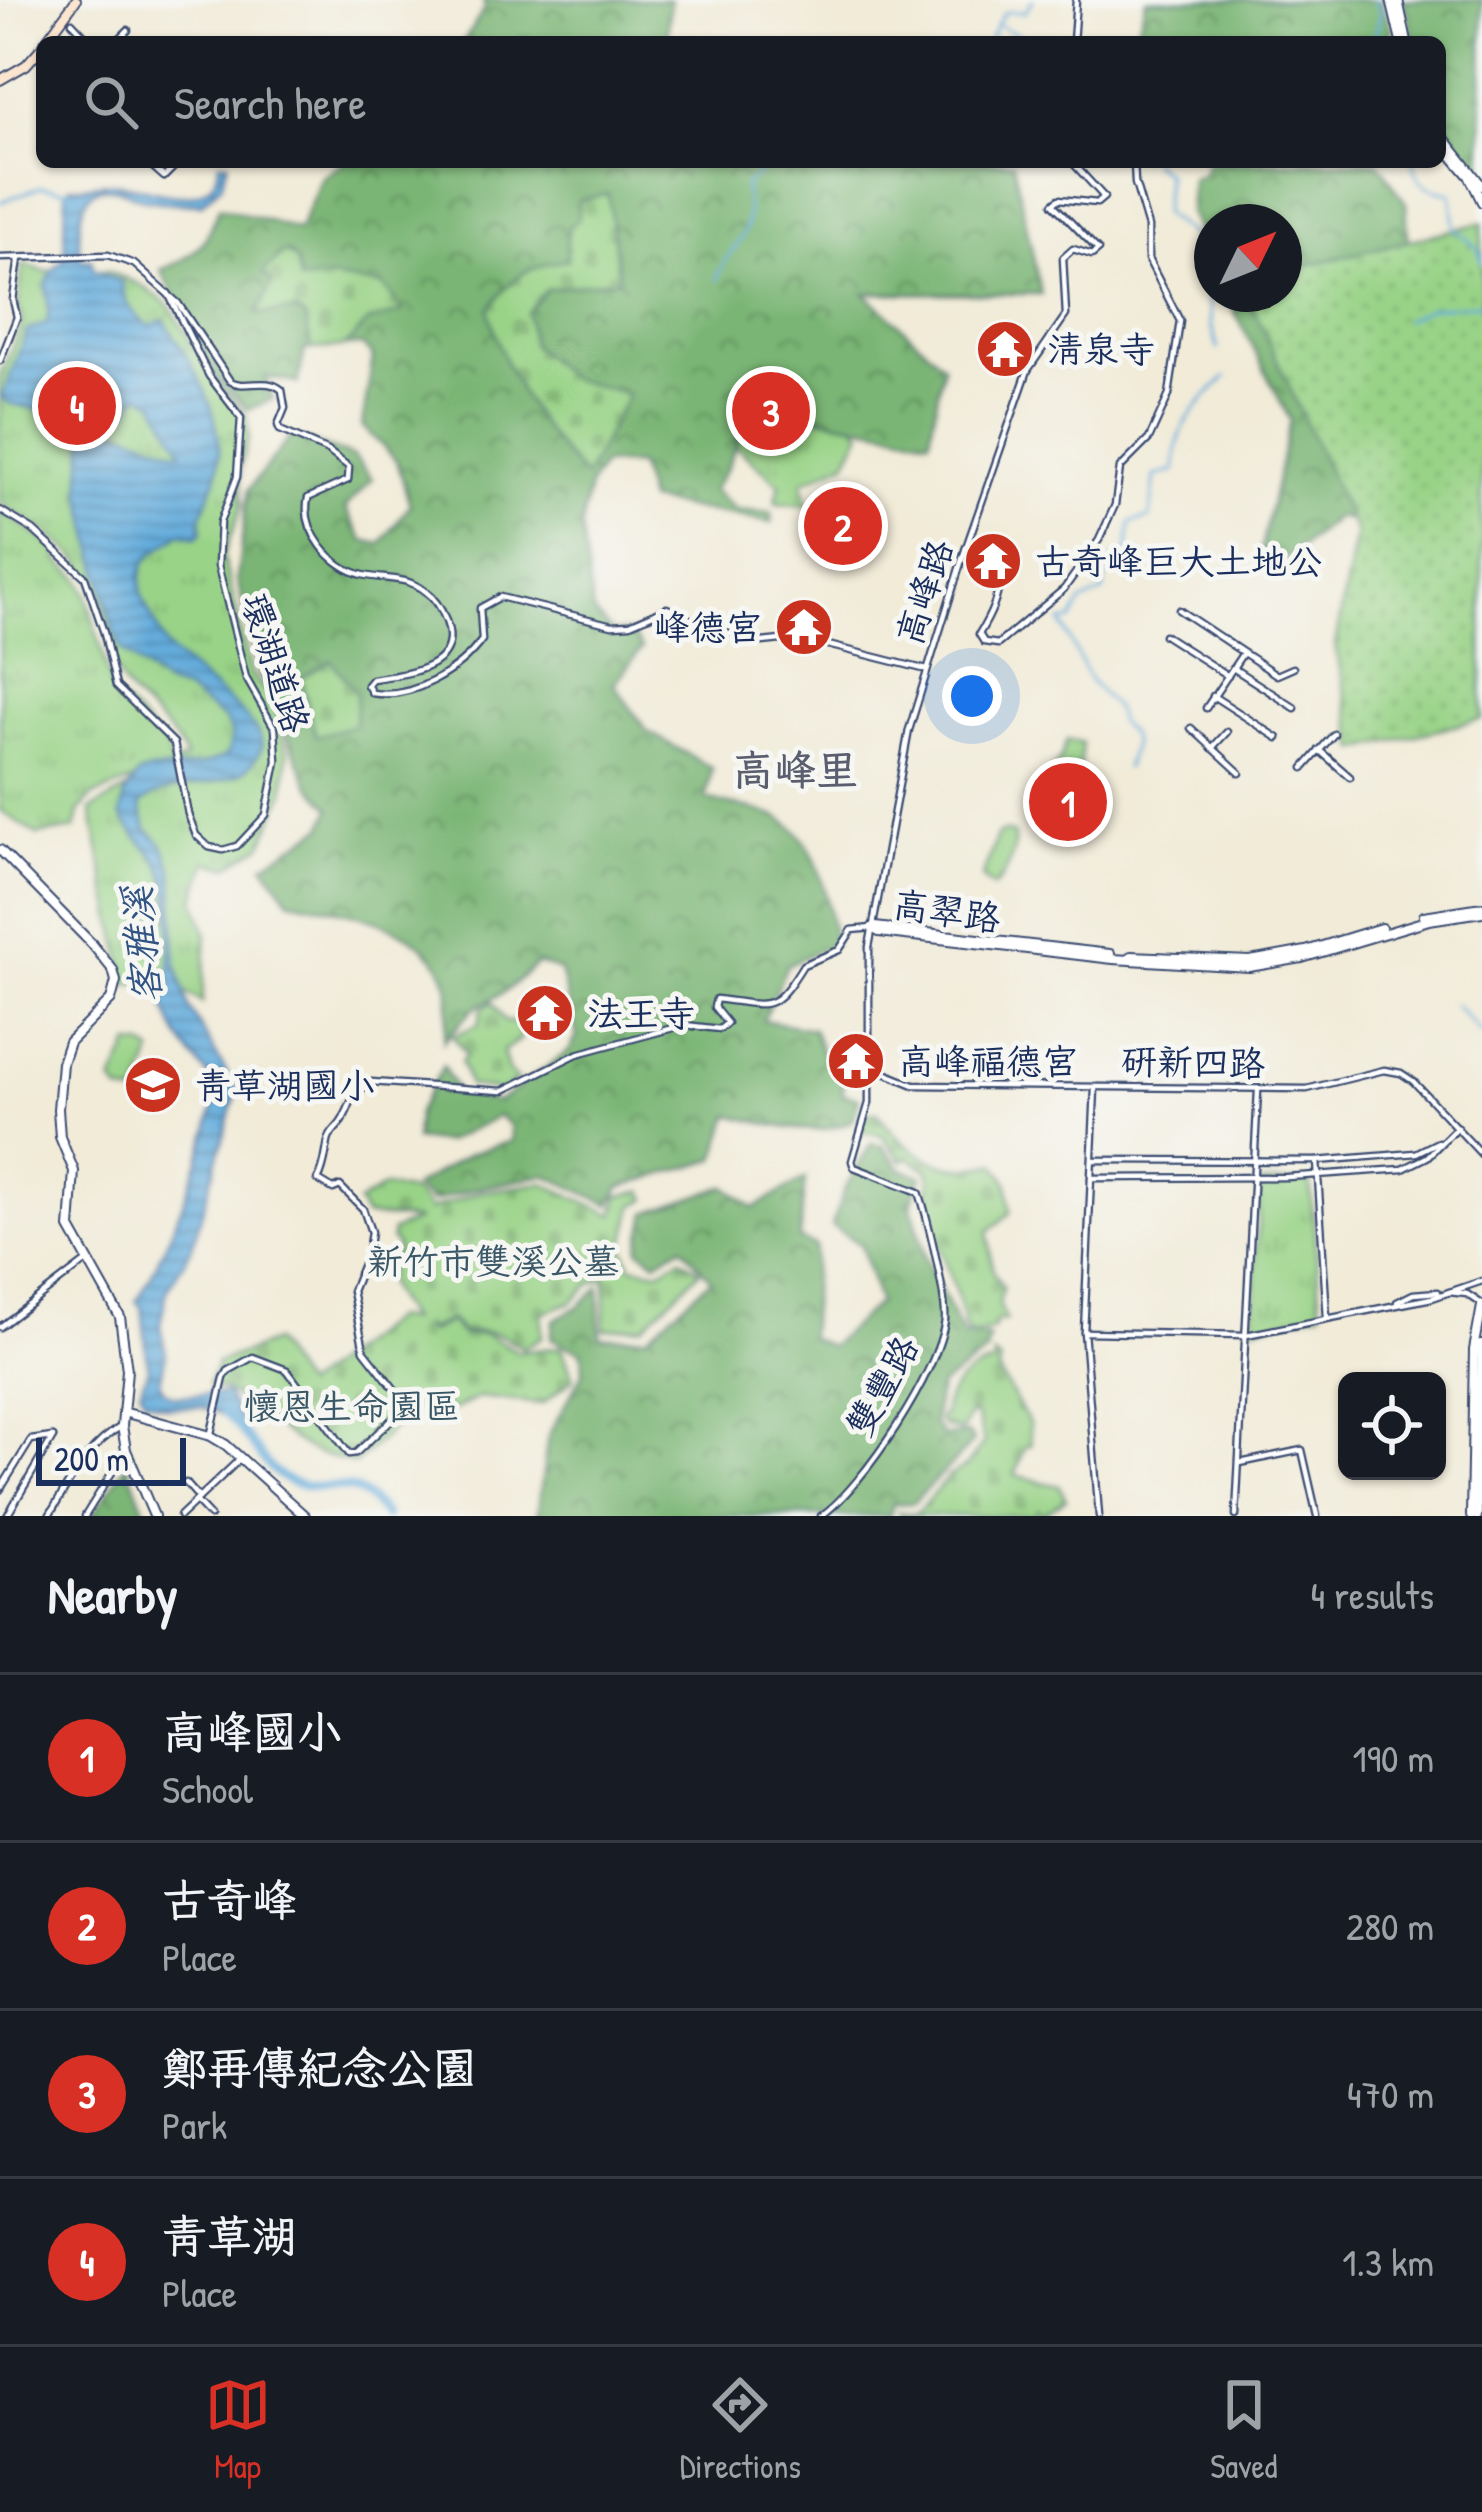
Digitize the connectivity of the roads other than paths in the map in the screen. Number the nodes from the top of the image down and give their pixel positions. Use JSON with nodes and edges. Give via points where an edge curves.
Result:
{"nodes":[{"id":1,"x":76,"y":0,"type":"edge"},
{"id":2,"x":1076,"y":0,"type":"edge"},
{"id":3,"x":1394,"y":0,"type":"edge"},
{"id":4,"x":72,"y":22,"type":"dead end"},
{"id":5,"x":128,"y":30,"type":"dead end"},
{"id":6,"x":50,"y":36,"type":"edge"},
{"id":7,"x":85,"y":36,"type":"edge"},
{"id":8,"x":122,"y":36,"type":"edge"},
{"id":9,"x":1073,"y":36,"type":"edge"},
{"id":10,"x":1403,"y":36,"type":"edge"},
{"id":11,"x":36,"y":53,"type":"edge"},
{"id":12,"x":0,"y":80,"type":"edge"},
{"id":13,"x":1446,"y":141,"type":"edge"},
{"id":14,"x":1446,"y":149,"type":"edge"},
{"id":15,"x":1078,"y":168,"type":"edge"},
{"id":16,"x":1134,"y":168,"type":"edge"},
{"id":17,"x":1482,"y":186,"type":"edge"},
{"id":18,"x":1482,"y":202,"type":"edge"},
{"id":19,"x":0,"y":258,"type":"edge"},
{"id":20,"x":19,"y":258,"type":"junction"},
{"id":21,"x":168,"y":293,"type":"junction"},
{"id":22,"x":0,"y":361,"type":"edge"},
{"id":23,"x":0,"y":510,"type":"edge"},
{"id":24,"x":966,"y":548,"type":"junction"},
{"id":25,"x":1179,"y":610,"type":"dead end"},
{"id":26,"x":1164,"y":635,"type":"dead end"},
{"id":27,"x":1243,"y":652,"type":"junction"},
{"id":28,"x":1233,"y":668,"type":"junction"},
{"id":29,"x":1293,"y":668,"type":"dead end"},
{"id":30,"x":927,"y":670,"type":"junction"},
{"id":31,"x":1228,"y":676,"type":"junction"},
{"id":32,"x":1213,"y":696,"type":"junction"},
{"id":33,"x":1206,"y":708,"type":"dead end"},
{"id":34,"x":1295,"y":708,"type":"dead end"},
{"id":35,"x":1191,"y":728,"type":"dead end"},
{"id":36,"x":1227,"y":732,"type":"dead end"},
{"id":37,"x":1334,"y":734,"type":"dead end"},
{"id":38,"x":1278,"y":737,"type":"dead end"},
{"id":39,"x":1212,"y":748,"type":"junction"},
{"id":40,"x":1319,"y":750,"type":"junction"},
{"id":41,"x":1304,"y":768,"type":"dead end"},
{"id":42,"x":1240,"y":773,"type":"dead end"},
{"id":43,"x":1350,"y":777,"type":"dead end"},
{"id":44,"x":0,"y":850,"type":"edge"},
{"id":45,"x":1482,"y":909,"type":"edge"},
{"id":46,"x":872,"y":928,"type":"junction"},
{"id":47,"x":870,"y":1067,"type":"junction"},
{"id":48,"x":1095,"y":1088,"type":"junction"},
{"id":49,"x":1258,"y":1090,"type":"junction"},
{"id":50,"x":1456,"y":1127,"type":"junction"},
{"id":51,"x":1443,"y":1140,"type":"junction"},
{"id":52,"x":1482,"y":1155,"type":"edge"},
{"id":53,"x":1092,"y":1160,"type":"junction"},
{"id":54,"x":1175,"y":1162,"type":"junction"},
{"id":55,"x":1256,"y":1162,"type":"junction"},
{"id":56,"x":1317,"y":1162,"type":"junction"},
{"id":57,"x":854,"y":1167,"type":"joint"},
{"id":58,"x":1318,"y":1176,"type":"junction"},
{"id":59,"x":1091,"y":1178,"type":"junction"},
{"id":60,"x":1174,"y":1178,"type":"junction"},
{"id":61,"x":1255,"y":1178,"type":"junction"},
{"id":62,"x":88,"y":1260,"type":"junction"},
{"id":63,"x":1482,"y":1282,"type":"edge"},
{"id":64,"x":1442,"y":1292,"type":"junction"},
{"id":65,"x":1482,"y":1305,"type":"edge"},
{"id":66,"x":1327,"y":1317,"type":"junction"},
{"id":67,"x":0,"y":1327,"type":"edge"},
{"id":68,"x":1084,"y":1332,"type":"junction"},
{"id":69,"x":1246,"y":1335,"type":"junction"},
{"id":70,"x":1482,"y":1345,"type":"edge"},
{"id":71,"x":122,"y":1412,"type":"junction"},
{"id":72,"x":122,"y":1426,"type":"junction"},
{"id":73,"x":211,"y":1430,"type":"junction"},
{"id":74,"x":126,"y":1450,"type":"junction"},
{"id":75,"x":241,"y":1458,"type":"junction"},
{"id":76,"x":1240,"y":1462,"type":"junction"},
{"id":77,"x":185,"y":1483,"type":"dead end"},
{"id":78,"x":0,"y":1490,"type":"edge"},
{"id":79,"x":198,"y":1499,"type":"junction"},
{"id":80,"x":7,"y":1516,"type":"edge"},
{"id":81,"x":49,"y":1516,"type":"edge"},
{"id":82,"x":85,"y":1516,"type":"edge"},
{"id":83,"x":154,"y":1516,"type":"edge"},
{"id":84,"x":181,"y":1516,"type":"edge"},
{"id":85,"x":210,"y":1516,"type":"edge"},
{"id":86,"x":305,"y":1516,"type":"edge"},
{"id":87,"x":821,"y":1516,"type":"edge"},
{"id":88,"x":1099,"y":1516,"type":"edge"},
{"id":89,"x":1236,"y":1516,"type":"edge"},
{"id":90,"x":1318,"y":1516,"type":"edge"},
{"id":91,"x":1474,"y":1516,"type":"edge"}],
"edges":[{"from":1,"to":6,"type":"main road"},
{"from":2,"to":9,"type":"street"},
{"from":3,"to":10,"type":"street"},
{"from":4,"to":7,"type":"street"},
{"from":5,"to":8,"type":"street"},
{"from":11,"to":12,"type":"main road"},
{"from":13,"to":17,"type":"street"},
{"from":14,"to":18,"type":"street"},
{"from":15,"to":24,"type":"street","name":"高峰路","via":[[1104,196],[1053,204],[1098,250],[1072,249],[1063,258],[1066,315],[1028,370]]},
{"from":16,"to":24,"type":"street","via":[[1148,260],[1180,320],[1169,394],[1149,439],[1120,467],[1099,540],[1064,589],[998,644],[979,634],[998,578],[990,560]]},
{"from":19,"to":20,"type":"street"},
{"from":20,"to":21,"type":"street","name":"環湖道路","via":[[121,257]]},
{"from":20,"to":22,"type":"street","via":[[16,317]]},
{"from":21,"to":23,"type":"street","name":"環湖道路","via":[[209,376],[241,418],[218,566],[246,678],[275,729],[278,761],[266,815],[237,846],[208,847],[196,835],[174,743],[116,686],[86,577]]},
{"from":21,"to":30,"type":"street","via":[[230,381],[282,390],[280,430],[349,467],[348,480],[308,498],[320,546],[352,571],[412,582],[440,608],[450,640],[440,658],[421,672],[372,679],[372,693],[393,694],[460,666],[482,640],[479,608],[500,597],[594,623],[630,623],[667,608],[762,642],[800,638]]},
{"from":24,"to":30,"type":"street","name":"高峰路"},
{"from":25,"to":27,"type":"street"},
{"from":26,"to":31,"type":"street"},
{"from":27,"to":28,"type":"street"},
{"from":27,"to":29,"type":"street","via":[[1277,675]]},
{"from":28,"to":31,"type":"street"},
{"from":28,"to":34,"type":"street"},
{"from":30,"to":46,"type":"street","name":"高峰路"},
{"from":31,"to":32,"type":"street"},
{"from":32,"to":33,"type":"street"},
{"from":32,"to":38,"type":"street"},
{"from":35,"to":39,"type":"street"},
{"from":36,"to":39,"type":"street"},
{"from":37,"to":40,"type":"street"},
{"from":39,"to":42,"type":"street"},
{"from":40,"to":41,"type":"street"},
{"from":40,"to":43,"type":"street"},
{"from":44,"to":62,"type":"street","via":[[92,944],[116,981],[111,1000],[69,1042],[62,1063],[60,1137],[74,1171],[68,1219]]},
{"from":45,"to":46,"type":"street","name":"高翠路","via":[[1443,910],[1250,962]]},
{"from":46,"to":47,"type":"street","name":"高峰路"},
{"from":46,"to":73,"type":"street","via":[[852,930],[839,950],[803,964],[793,987],[770,1003],[716,999],[727,1023],[720,1029],[685,1025],[577,1054],[502,1090],[371,1082],[351,1096],[328,1137],[318,1180],[340,1186],[363,1209],[370,1243],[352,1291],[364,1350],[407,1406],[352,1455],[283,1367],[260,1357],[228,1371]]},
{"from":47,"to":48,"type":"street","name":"研新四路","via":[[914,1085]]},
{"from":47,"to":57,"type":"street","name":"高峰路"},
{"from":48,"to":49,"type":"street","name":"研新四路"},
{"from":48,"to":53,"type":"street"},
{"from":49,"to":50,"type":"street","name":"研新四路","via":[[1327,1087],[1384,1070],[1413,1082]]},
{"from":49,"to":55,"type":"street"},
{"from":50,"to":51,"type":"street"},
{"from":50,"to":52,"type":"street","name":"研新四路"},
{"from":51,"to":56,"type":"street","via":[[1416,1153]]},
{"from":51,"to":58,"type":"street","via":[[1403,1169]]},
{"from":53,"to":54,"type":"street"},
{"from":53,"to":59,"type":"street"},
{"from":54,"to":55,"type":"street"},
{"from":54,"to":60,"type":"street"},
{"from":55,"to":56,"type":"street"},
{"from":55,"to":61,"type":"street"},
{"from":56,"to":58,"type":"street"},
{"from":57,"to":87,"type":"street","name":"雙豐路","via":[[919,1192],[946,1318],[903,1414],[861,1478]]},
{"from":58,"to":61,"type":"street"},
{"from":58,"to":66,"type":"street"},
{"from":59,"to":60,"type":"street"},
{"from":59,"to":68,"type":"street"},
{"from":60,"to":61,"type":"street"},
{"from":61,"to":69,"type":"street"},
{"from":62,"to":67,"type":"street"},
{"from":62,"to":71,"type":"street","via":[[122,1325]]},
{"from":63,"to":64,"type":"street"},
{"from":64,"to":65,"type":"street"},
{"from":64,"to":66,"type":"street"},
{"from":65,"to":91,"type":"street","via":[[1474,1350]]},
{"from":66,"to":69,"type":"street"},
{"from":68,"to":69,"type":"street"},
{"from":68,"to":88,"type":"street"},
{"from":69,"to":76,"type":"street"},
{"from":70,"to":91,"type":"street"},
{"from":71,"to":72,"type":"street"},
{"from":71,"to":73,"type":"street"},
{"from":72,"to":74,"type":"street"},
{"from":72,"to":81,"type":"street","via":[[87,1454]]},
{"from":73,"to":75,"type":"street"},
{"from":74,"to":82,"type":"street"},
{"from":74,"to":83,"type":"street"},
{"from":75,"to":79,"type":"street"},
{"from":75,"to":86,"type":"street"},
{"from":76,"to":89,"type":"street"},
{"from":76,"to":90,"type":"street","via":[[1302,1450]]},
{"from":77,"to":79,"type":"street"},
{"from":78,"to":80,"type":"street","via":[[31,1440],[53,1437]]},
{"from":79,"to":84,"type":"street"},
{"from":79,"to":85,"type":"street"}]}
